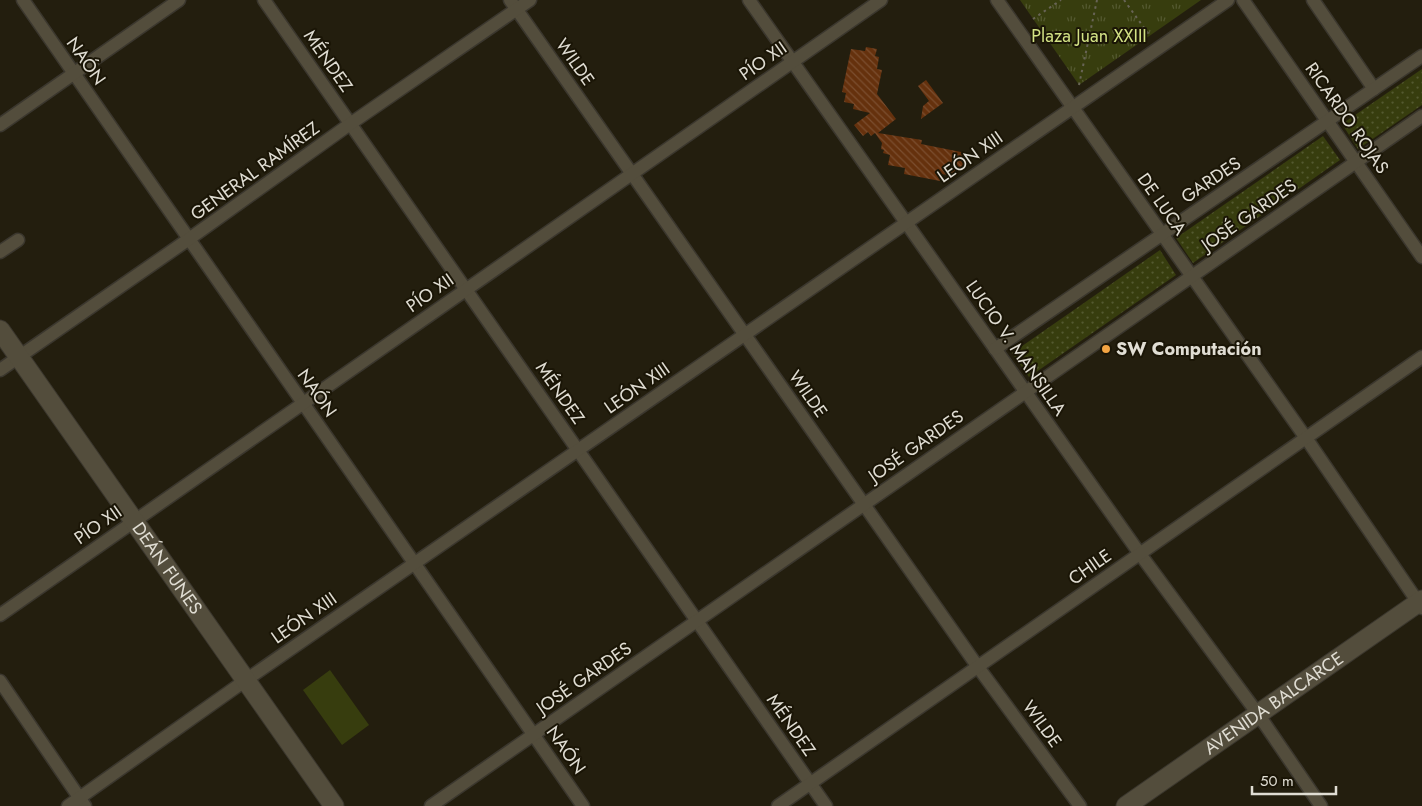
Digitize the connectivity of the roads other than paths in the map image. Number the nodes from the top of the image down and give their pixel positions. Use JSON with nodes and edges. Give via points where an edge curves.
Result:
{"nodes":[{"id":1,"x":23,"y":0,"type":"edge"},
{"id":2,"x":178,"y":0,"type":"edge"},
{"id":3,"x":264,"y":0,"type":"edge"},
{"id":4,"x":530,"y":0,"type":"edge"},
{"id":5,"x":749,"y":0,"type":"edge"},
{"id":6,"x":881,"y":0,"type":"edge"},
{"id":7,"x":997,"y":0,"type":"edge"},
{"id":8,"x":1228,"y":0,"type":"edge"},
{"id":9,"x":1243,"y":0,"type":"edge"},
{"id":10,"x":1314,"y":0,"type":"edge"},
{"id":11,"x":514,"y":4,"type":"edge"},
{"id":12,"x":1422,"y":56,"type":"edge"},
{"id":13,"x":792,"y":62,"type":"junction"},
{"id":14,"x":74,"y":74,"type":"junction"},
{"id":15,"x":1374,"y":90,"type":"junction"},
{"id":16,"x":1073,"y":108,"type":"junction"},
{"id":17,"x":1422,"y":116,"type":"edge"},
{"id":18,"x":1328,"y":121,"type":"junction"},
{"id":19,"x":350,"y":124,"type":"junction"},
{"id":20,"x":0,"y":125,"type":"edge"},
{"id":21,"x":1356,"y":162,"type":"junction"},
{"id":22,"x":632,"y":174,"type":"junction"},
{"id":23,"x":906,"y":223,"type":"junction"},
{"id":24,"x":1162,"y":234,"type":"junction"},
{"id":25,"x":189,"y":239,"type":"junction"},
{"id":26,"x":18,"y":240,"type":"dead end"},
{"id":27,"x":0,"y":252,"type":"edge"},
{"id":28,"x":1422,"y":257,"type":"edge"},
{"id":29,"x":1192,"y":276,"type":"junction"},
{"id":30,"x":466,"y":289,"type":"junction"},
{"id":31,"x":0,"y":330,"type":"edge"},
{"id":32,"x":745,"y":335,"type":"junction"},
{"id":33,"x":996,"y":349,"type":"junction"},
{"id":34,"x":19,"y":357,"type":"junction"},
{"id":35,"x":1422,"y":357,"type":"edge"},
{"id":36,"x":0,"y":370,"type":"edge"},
{"id":37,"x":1026,"y":392,"type":"junction"},
{"id":38,"x":303,"y":403,"type":"junction"},
{"id":39,"x":1306,"y":438,"type":"junction"},
{"id":40,"x":578,"y":450,"type":"junction"},
{"id":41,"x":864,"y":504,"type":"junction"},
{"id":42,"x":134,"y":521,"type":"junction"},
{"id":43,"x":1140,"y":554,"type":"junction"},
{"id":44,"x":414,"y":563,"type":"junction"},
{"id":45,"x":1421,"y":606,"type":"edge"},
{"id":46,"x":0,"y":615,"type":"edge"},
{"id":47,"x":697,"y":621,"type":"junction"},
{"id":48,"x":978,"y":667,"type":"junction"},
{"id":49,"x":246,"y":680,"type":"junction"},
{"id":50,"x":0,"y":681,"type":"edge"},
{"id":51,"x":1261,"y":718,"type":"junction"},
{"id":52,"x":534,"y":734,"type":"junction"},
{"id":53,"x":810,"y":784,"type":"junction"},
{"id":54,"x":82,"y":802,"type":"edge"},
{"id":55,"x":68,"y":806,"type":"edge"},
{"id":56,"x":334,"y":806,"type":"edge"},
{"id":57,"x":431,"y":806,"type":"edge"},
{"id":58,"x":583,"y":806,"type":"edge"},
{"id":59,"x":778,"y":806,"type":"edge"},
{"id":60,"x":826,"y":806,"type":"edge"},
{"id":61,"x":1080,"y":806,"type":"edge"},
{"id":62,"x":1126,"y":806,"type":"edge"},
{"id":63,"x":1144,"y":806,"type":"edge"},
{"id":64,"x":1321,"y":806,"type":"edge"}],
"edges":[{"from":1,"to":14,"type":"street","name":"NAÓN"},
{"from":2,"to":14,"type":"street"},
{"from":3,"to":19,"type":"street","name":"MÉNDEZ"},
{"from":4,"to":11,"type":"street","name":"GENERAL RAMÍREZ"},
{"from":5,"to":13,"type":"street","name":"LUCIO V. MANSILLA"},
{"from":6,"to":13,"type":"street","name":"PÍO XII"},
{"from":7,"to":16,"type":"street","name":"DE LUCA"},
{"from":8,"to":16,"type":"street","name":"LEÓN XIII"},
{"from":9,"to":18,"type":"street","name":"RICARDO ROJAS"},
{"from":10,"to":15,"type":"street"},
{"from":11,"to":19,"type":"street","name":"GENERAL RAMÍREZ"},
{"from":11,"to":22,"type":"street","name":"WILDE"},
{"from":12,"to":15,"type":"street","name":"GARDES"},
{"from":13,"to":22,"type":"street","name":"PÍO XII"},
{"from":13,"to":23,"type":"street","name":"LUCIO V. MANSILLA"},
{"from":14,"to":20,"type":"street"},
{"from":14,"to":25,"type":"street","name":"NAÓN"},
{"from":15,"to":18,"type":"street","name":"GARDES"},
{"from":16,"to":23,"type":"street","name":"LEÓN XIII"},
{"from":16,"to":24,"type":"street","name":"DE LUCA"},
{"from":17,"to":21,"type":"street","name":"JOSÉ GARDES"},
{"from":18,"to":21,"type":"street","name":"RICARDO ROJAS"},
{"from":18,"to":24,"type":"street","name":"GARDES"},
{"from":19,"to":25,"type":"street","name":"GENERAL RAMÍREZ"},
{"from":19,"to":30,"type":"street","name":"MÉNDEZ"},
{"from":21,"to":28,"type":"street","name":"RICARDO ROJAS"},
{"from":21,"to":29,"type":"street","name":"JOSÉ GARDES"},
{"from":22,"to":30,"type":"street","name":"PÍO XII"},
{"from":22,"to":32,"type":"street","name":"WILDE"},
{"from":23,"to":32,"type":"street","name":"LEÓN XIII"},
{"from":23,"to":33,"type":"street","name":"LUCIO V. MANSILLA"},
{"from":24,"to":29,"type":"street","name":"DE LUCA"},
{"from":24,"to":33,"type":"street","name":"GARDES"},
{"from":25,"to":34,"type":"street","name":"GENERAL RAMÍREZ"},
{"from":25,"to":38,"type":"street","name":"NAÓN"},
{"from":26,"to":27,"type":"street"},
{"from":29,"to":37,"type":"street","name":"JOSÉ GARDES"},
{"from":29,"to":39,"type":"street","name":"DE LUCA"},
{"from":30,"to":38,"type":"street","name":"PÍO XII"},
{"from":30,"to":40,"type":"street","name":"MÉNDEZ"},
{"from":31,"to":34,"type":"street","name":"DEÁN FUNES"},
{"from":32,"to":40,"type":"street","name":"LEÓN XIII"},
{"from":32,"to":41,"type":"street","name":"WILDE"},
{"from":33,"to":37,"type":"street","name":"LUCIO V. MANSILLA"},
{"from":34,"to":36,"type":"street","name":"GENERAL RAMÍREZ"},
{"from":34,"to":42,"type":"street","name":"DEÁN FUNES"},
{"from":35,"to":39,"type":"street","name":"CHILE"},
{"from":37,"to":41,"type":"street","name":"JOSÉ GARDES"},
{"from":37,"to":43,"type":"street","name":"LUCIO V. MANSILLA"},
{"from":38,"to":42,"type":"street","name":"PÍO XII"},
{"from":38,"to":44,"type":"street","name":"NAÓN"},
{"from":39,"to":43,"type":"street","name":"CHILE"},
{"from":39,"to":45,"type":"street","name":"DE LUCA"},
{"from":40,"to":44,"type":"street","name":"LEÓN XIII"},
{"from":40,"to":47,"type":"street","name":"MÉNDEZ"},
{"from":41,"to":47,"type":"street","name":"JOSÉ GARDES"},
{"from":41,"to":48,"type":"street","name":"WILDE"},
{"from":42,"to":46,"type":"street","name":"PÍO XII"},
{"from":42,"to":49,"type":"street","name":"DEÁN FUNES"},
{"from":43,"to":48,"type":"street","name":"CHILE"},
{"from":43,"to":51,"type":"street","name":"LUCIO V. MANSILLA"},
{"from":44,"to":49,"type":"street","name":"LEÓN XIII"},
{"from":44,"to":52,"type":"street","name":"NAÓN"},
{"from":45,"to":51,"type":"street","name":"AVENIDA BALCARCE"},
{"from":47,"to":52,"type":"street","name":"JOSÉ GARDES"},
{"from":47,"to":53,"type":"street","name":"MÉNDEZ"},
{"from":48,"to":53,"type":"street","name":"CHILE"},
{"from":48,"to":61,"type":"street","name":"WILDE"},
{"from":49,"to":54,"type":"street","name":"LEÓN XIII"},
{"from":49,"to":56,"type":"street","name":"DEÁN FUNES"},
{"from":50,"to":54,"type":"street"},
{"from":51,"to":62,"type":"street","name":"AVENIDA BALCARCE"},
{"from":51,"to":63,"type":"street","name":"AVENIDA BALCARCE"},
{"from":51,"to":64,"type":"street","name":"LUCIO V. MANSILLA"},
{"from":52,"to":57,"type":"street","name":"JOSÉ GARDES"},
{"from":52,"to":58,"type":"street","name":"NAÓN"},
{"from":53,"to":59,"type":"street","name":"CHILE"},
{"from":53,"to":60,"type":"street","name":"MÉNDEZ"},
{"from":54,"to":55,"type":"street","name":"LEÓN XIII"}]}
